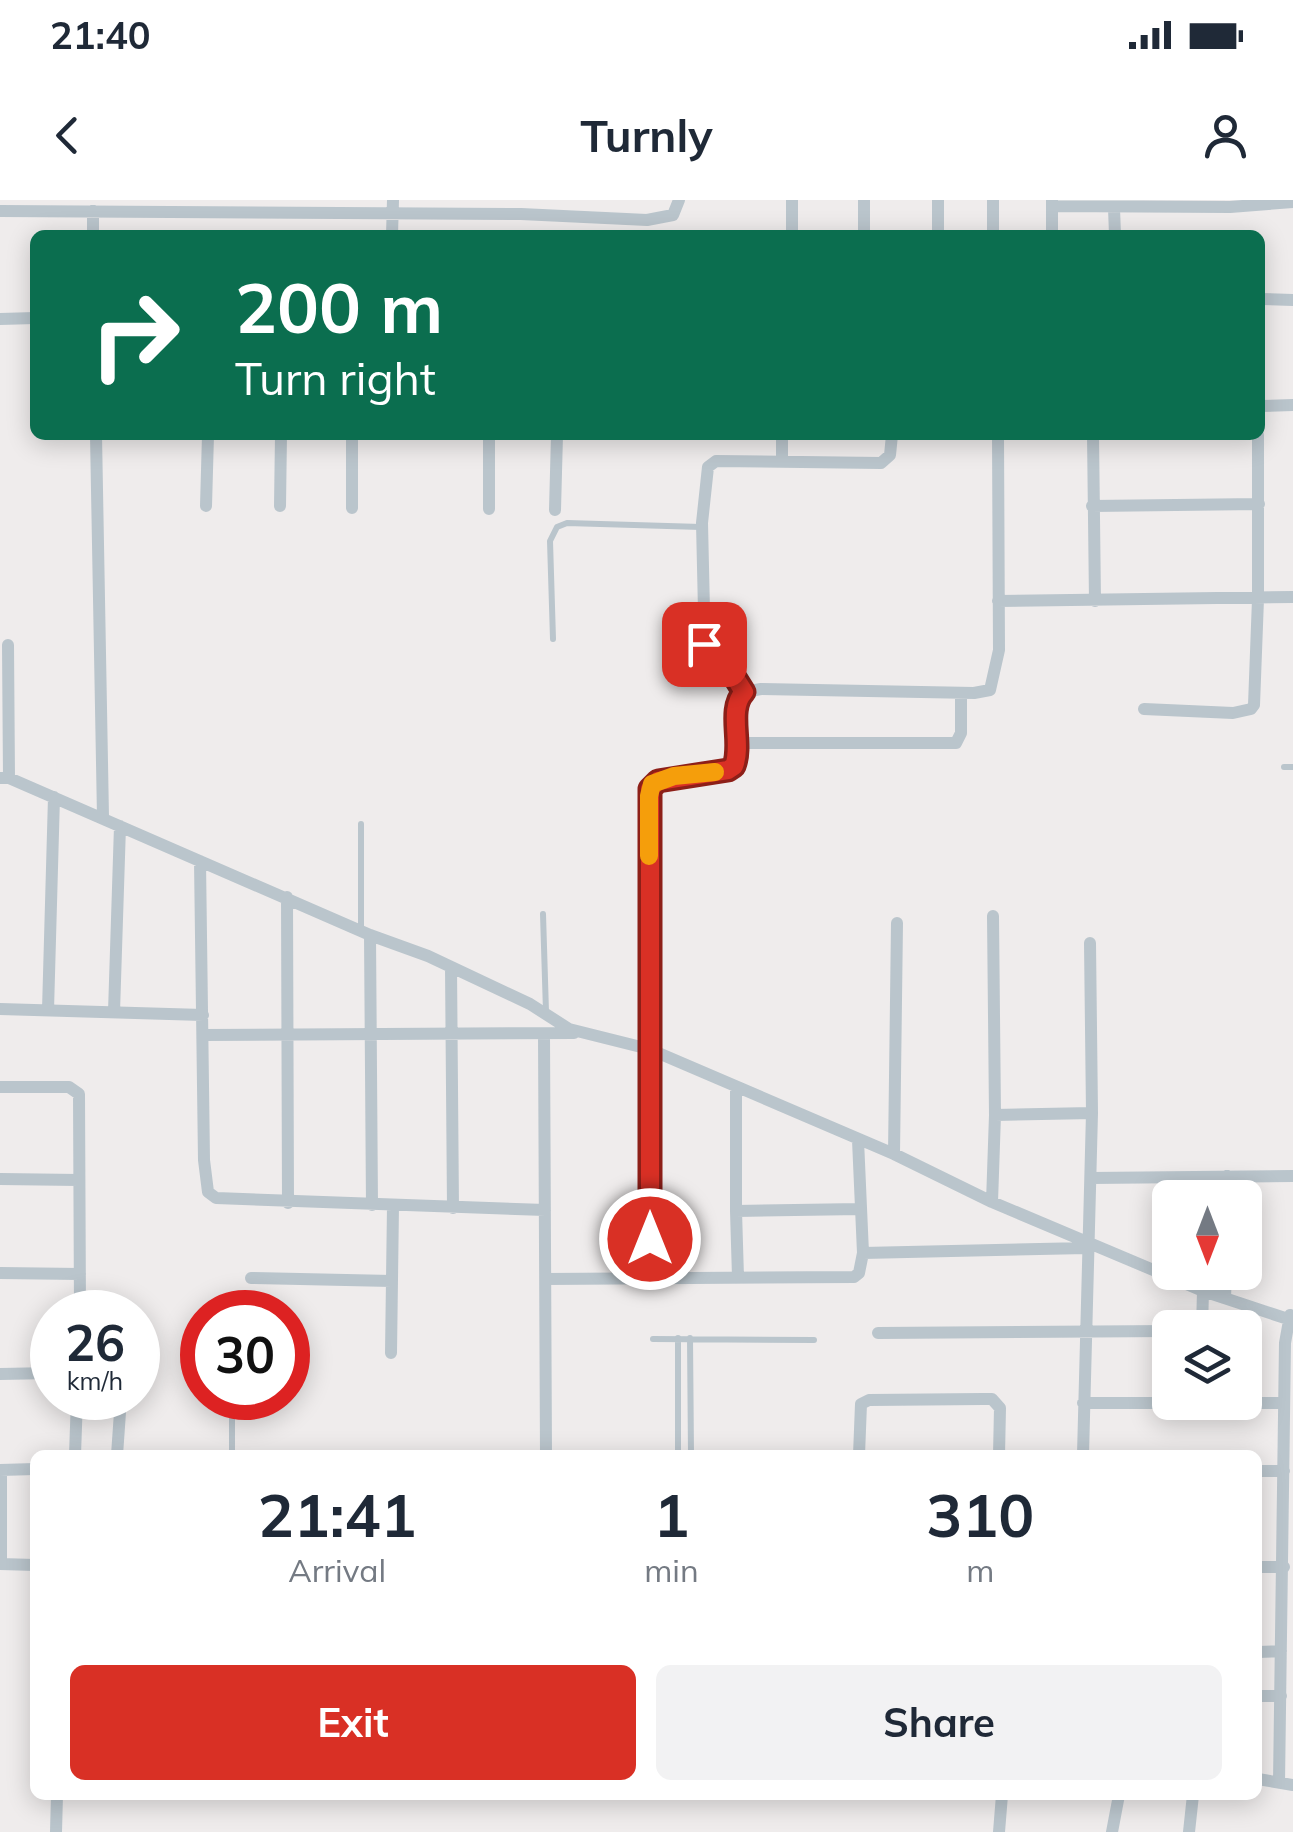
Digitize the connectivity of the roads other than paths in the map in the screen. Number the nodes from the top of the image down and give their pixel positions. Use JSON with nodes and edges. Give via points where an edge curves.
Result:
{"nodes":[{"id":1,"x":679,"y":200,"type":"edge"},
{"id":2,"x":792,"y":200,"type":"edge"},
{"id":3,"x":864,"y":200,"type":"edge"},
{"id":4,"x":938,"y":200,"type":"edge"},
{"id":5,"x":993,"y":200,"type":"edge"},
{"id":6,"x":1293,"y":202,"type":"edge"},
{"id":7,"x":1052,"y":203,"type":"edge"},
{"id":8,"x":140,"y":205,"type":"edge"},
{"id":9,"x":260,"y":206,"type":"edge"},
{"id":10,"x":392,"y":207,"type":"edge"},
{"id":11,"x":522,"y":207,"type":"edge"},
{"id":12,"x":1114,"y":208,"type":"junction"},
{"id":13,"x":0,"y":211,"type":"edge"},
{"id":14,"x":93,"y":212,"type":"junction"},
{"id":15,"x":93,"y":230,"type":"edge"},
{"id":16,"x":792,"y":230,"type":"edge"},
{"id":17,"x":864,"y":230,"type":"edge"},
{"id":18,"x":938,"y":230,"type":"edge"},
{"id":19,"x":993,"y":230,"type":"edge"},
{"id":20,"x":1052,"y":230,"type":"edge"},
{"id":21,"x":1115,"y":230,"type":"edge"},
{"id":22,"x":1265,"y":299,"type":"edge"},
{"id":23,"x":1293,"y":300,"type":"edge"},
{"id":24,"x":0,"y":318,"type":"edge"},
{"id":25,"x":30,"y":318,"type":"edge"},
{"id":26,"x":1293,"y":405,"type":"edge"},
{"id":27,"x":1265,"y":406,"type":"edge"},
{"id":28,"x":96,"y":440,"type":"edge"},
{"id":29,"x":208,"y":440,"type":"edge"},
{"id":30,"x":281,"y":440,"type":"edge"},
{"id":31,"x":352,"y":440,"type":"edge"},
{"id":32,"x":488,"y":440,"type":"edge"},
{"id":33,"x":557,"y":440,"type":"edge"},
{"id":34,"x":782,"y":440,"type":"edge"},
{"id":35,"x":892,"y":440,"type":"edge"},
{"id":36,"x":998,"y":440,"type":"edge"},
{"id":37,"x":1093,"y":440,"type":"edge"},
{"id":38,"x":1258,"y":440,"type":"edge"},
{"id":39,"x":782,"y":461,"type":"junction"},
{"id":40,"x":1259,"y":504,"type":"junction"},
{"id":41,"x":206,"y":506,"type":"dead end"},
{"id":42,"x":280,"y":506,"type":"dead end"},
{"id":43,"x":1092,"y":506,"type":"junction"},
{"id":44,"x":352,"y":508,"type":"dead end"},
{"id":45,"x":488,"y":509,"type":"dead end"},
{"id":46,"x":555,"y":510,"type":"dead end"},
{"id":47,"x":702,"y":527,"type":"junction"},
{"id":48,"x":1293,"y":596,"type":"edge"},
{"id":49,"x":1258,"y":599,"type":"junction"},
{"id":50,"x":1095,"y":601,"type":"junction"},
{"id":51,"x":998,"y":602,"type":"junction"},
{"id":52,"x":552,"y":639,"type":"dead end"},
{"id":53,"x":8,"y":646,"type":"dead end"},
{"id":54,"x":4,"y":683,"type":"edge"},
{"id":55,"x":744,"y":692,"type":"junction"},
{"id":56,"x":961,"y":693,"type":"junction"},
{"id":57,"x":1144,"y":709,"type":"dead end"},
{"id":58,"x":738,"y":743,"type":"junction"},
{"id":59,"x":4,"y":778,"type":"edge"},
{"id":60,"x":54,"y":797,"type":"junction"},
{"id":61,"x":102,"y":816,"type":"junction"},
{"id":62,"x":361,"y":824,"type":"dead end"},
{"id":63,"x":120,"y":826,"type":"junction"},
{"id":64,"x":200,"y":861,"type":"junction"},
{"id":65,"x":287,"y":897,"type":"junction"},
{"id":66,"x":544,"y":914,"type":"dead end"},
{"id":67,"x":993,"y":916,"type":"dead end"},
{"id":68,"x":897,"y":924,"type":"dead end"},
{"id":69,"x":366,"y":932,"type":"junction"},
{"id":70,"x":1090,"y":942,"type":"dead end"},
{"id":71,"x":451,"y":968,"type":"junction"},
{"id":72,"x":0,"y":1009,"type":"edge"},
{"id":73,"x":48,"y":1010,"type":"junction"},
{"id":74,"x":114,"y":1012,"type":"junction"},
{"id":75,"x":546,"y":1013,"type":"junction"},
{"id":76,"x":203,"y":1015,"type":"junction"},
{"id":77,"x":582,"y":1033,"type":"junction"},
{"id":78,"x":286,"y":1034,"type":"junction"},
{"id":79,"x":204,"y":1035,"type":"junction"},
{"id":80,"x":370,"y":1036,"type":"junction"},
{"id":81,"x":454,"y":1036,"type":"junction"},
{"id":82,"x":544,"y":1036,"type":"junction"},
{"id":83,"x":650,"y":1049,"type":"junction"},
{"id":84,"x":0,"y":1087,"type":"edge"},
{"id":85,"x":736,"y":1088,"type":"junction"},
{"id":86,"x":1092,"y":1113,"type":"junction"},
{"id":87,"x":995,"y":1115,"type":"junction"},
{"id":88,"x":858,"y":1140,"type":"junction"},
{"id":89,"x":894,"y":1154,"type":"junction"},
{"id":90,"x":1227,"y":1176,"type":"junction"},
{"id":91,"x":1293,"y":1176,"type":"edge"},
{"id":92,"x":1090,"y":1178,"type":"junction"},
{"id":93,"x":0,"y":1179,"type":"edge"},
{"id":94,"x":79,"y":1180,"type":"junction"},
{"id":95,"x":1227,"y":1180,"type":"edge"},
{"id":96,"x":992,"y":1202,"type":"junction"},
{"id":97,"x":288,"y":1203,"type":"junction"},
{"id":98,"x":372,"y":1205,"type":"junction"},
{"id":99,"x":393,"y":1206,"type":"junction"},
{"id":100,"x":453,"y":1208,"type":"junction"},
{"id":101,"x":860,"y":1209,"type":"junction"},
{"id":102,"x":545,"y":1210,"type":"junction"},
{"id":103,"x":736,"y":1210,"type":"junction"},
{"id":104,"x":1086,"y":1244,"type":"junction"},
{"id":105,"x":862,"y":1253,"type":"junction"},
{"id":106,"x":0,"y":1273,"type":"edge"},
{"id":107,"x":80,"y":1274,"type":"junction"},
{"id":108,"x":650,"y":1277,"type":"junction"},
{"id":109,"x":738,"y":1277,"type":"junction"},
{"id":110,"x":251,"y":1278,"type":"dead end"},
{"id":111,"x":546,"y":1279,"type":"junction"},
{"id":112,"x":392,"y":1281,"type":"junction"},
{"id":113,"x":80,"y":1290,"type":"edge"},
{"id":114,"x":1226,"y":1290,"type":"edge"},
{"id":115,"x":1203,"y":1291,"type":"junction"},
{"id":116,"x":1226,"y":1298,"type":"junction"},
{"id":117,"x":1202,"y":1310,"type":"edge"},
{"id":118,"x":1290,"y":1315,"type":"edge"},
{"id":119,"x":1086,"y":1331,"type":"junction"},
{"id":120,"x":1152,"y":1331,"type":"edge"},
{"id":121,"x":878,"y":1334,"type":"dead end"},
{"id":122,"x":678,"y":1338,"type":"junction"},
{"id":123,"x":690,"y":1338,"type":"junction"},
{"id":124,"x":653,"y":1339,"type":"dead end"},
{"id":125,"x":814,"y":1340,"type":"dead end"},
{"id":126,"x":392,"y":1353,"type":"dead end"},
{"id":127,"x":30,"y":1373,"type":"edge"},
{"id":128,"x":0,"y":1374,"type":"edge"},
{"id":129,"x":1083,"y":1403,"type":"junction"},
{"id":130,"x":1284,"y":1403,"type":"junction"},
{"id":131,"x":76,"y":1420,"type":"edge"},
{"id":132,"x":120,"y":1420,"type":"edge"},
{"id":133,"x":232,"y":1420,"type":"edge"},
{"id":134,"x":75,"y":1450,"type":"edge"},
{"id":135,"x":117,"y":1450,"type":"edge"},
{"id":136,"x":232,"y":1450,"type":"edge"},
{"id":137,"x":546,"y":1450,"type":"edge"},
{"id":138,"x":678,"y":1450,"type":"edge"},
{"id":139,"x":691,"y":1450,"type":"edge"},
{"id":140,"x":858,"y":1450,"type":"edge"},
{"id":141,"x":999,"y":1450,"type":"edge"},
{"id":142,"x":1083,"y":1450,"type":"edge"},
{"id":143,"x":30,"y":1469,"type":"edge"},
{"id":144,"x":1,"y":1470,"type":"edge"},
{"id":145,"x":1262,"y":1471,"type":"edge"},
{"id":146,"x":1284,"y":1471,"type":"junction"},
{"id":147,"x":0,"y":1564,"type":"edge"},
{"id":148,"x":30,"y":1564,"type":"edge"},
{"id":149,"x":1262,"y":1567,"type":"edge"},
{"id":150,"x":1284,"y":1567,"type":"junction"},
{"id":151,"x":1281,"y":1651,"type":"junction"},
{"id":152,"x":1262,"y":1652,"type":"edge"},
{"id":153,"x":1262,"y":1696,"type":"edge"},
{"id":154,"x":1281,"y":1696,"type":"junction"},
{"id":155,"x":1286,"y":1784,"type":"edge"},
{"id":156,"x":57,"y":1800,"type":"edge"},
{"id":157,"x":1002,"y":1800,"type":"edge"},
{"id":158,"x":1118,"y":1800,"type":"edge"},
{"id":159,"x":1192,"y":1800,"type":"edge"},
{"id":160,"x":56,"y":1832,"type":"edge"},
{"id":161,"x":999,"y":1832,"type":"edge"},
{"id":162,"x":1112,"y":1832,"type":"edge"},
{"id":163,"x":1188,"y":1832,"type":"edge"}],
"edges":[{"from":1,"to":11,"type":"street","via":[[673,216],[657,220]]},
{"from":2,"to":16,"type":"street"},
{"from":3,"to":17,"type":"street"},
{"from":4,"to":18,"type":"street"},
{"from":5,"to":19,"type":"street"},
{"from":6,"to":12,"type":"street"},
{"from":7,"to":12,"type":"street"},
{"from":7,"to":20,"type":"street"},
{"from":8,"to":9,"type":"street"},
{"from":8,"to":14,"type":"street"},
{"from":9,"to":10,"type":"street"},
{"from":10,"to":11,"type":"street"},
{"from":12,"to":21,"type":"street"},
{"from":13,"to":14,"type":"street"},
{"from":14,"to":15,"type":"street"},
{"from":22,"to":23,"type":"street"},
{"from":24,"to":25,"type":"street"},
{"from":26,"to":27,"type":"street"},
{"from":28,"to":61,"type":"street"},
{"from":29,"to":41,"type":"street"},
{"from":30,"to":42,"type":"street"},
{"from":31,"to":44,"type":"street"},
{"from":32,"to":45,"type":"street"},
{"from":33,"to":46,"type":"street"},
{"from":34,"to":39,"type":"street"},
{"from":35,"to":39,"type":"street","via":[[890,455],[881,462]]},
{"from":36,"to":51,"type":"street"},
{"from":37,"to":43,"type":"street"},
{"from":38,"to":40,"type":"street"},
{"from":39,"to":47,"type":"street","via":[[710,464]]},
{"from":40,"to":43,"type":"street"},
{"from":40,"to":49,"type":"street"},
{"from":43,"to":50,"type":"street"},
{"from":47,"to":52,"type":"lane","via":[[557,527],[550,540]]},
{"from":47,"to":55,"type":"street","via":[[706,656]]},
{"from":48,"to":49,"type":"street"},
{"from":49,"to":50,"type":"street"},
{"from":49,"to":57,"type":"street","via":[[1251,709]]},
{"from":50,"to":51,"type":"street"},
{"from":51,"to":56,"type":"street","via":[[993,683],[984,692]]},
{"from":53,"to":54,"type":"street"},
{"from":54,"to":59,"type":"street"},
{"from":55,"to":56,"type":"street"},
{"from":55,"to":58,"type":"street","via":[[736,704]]},
{"from":56,"to":58,"type":"street","via":[[956,742]]},
{"from":58,"to":83,"type":"street","via":[[728,770],[674,776],[650,789]]},
{"from":59,"to":60,"type":"street"},
{"from":60,"to":61,"type":"street"},
{"from":60,"to":73,"type":"street"},
{"from":61,"to":63,"type":"street"},
{"from":62,"to":69,"type":"lane"},
{"from":63,"to":64,"type":"street"},
{"from":63,"to":74,"type":"street"},
{"from":64,"to":65,"type":"street"},
{"from":64,"to":76,"type":"street"},
{"from":65,"to":69,"type":"street"},
{"from":65,"to":78,"type":"street"},
{"from":66,"to":75,"type":"lane"},
{"from":67,"to":87,"type":"street"},
{"from":68,"to":89,"type":"street"},
{"from":69,"to":71,"type":"street"},
{"from":69,"to":80,"type":"street"},
{"from":70,"to":86,"type":"street"},
{"from":71,"to":75,"type":"street"},
{"from":71,"to":81,"type":"street"},
{"from":72,"to":73,"type":"street"},
{"from":73,"to":74,"type":"street"},
{"from":74,"to":76,"type":"street"},
{"from":75,"to":77,"type":"street"},
{"from":76,"to":79,"type":"street"},
{"from":77,"to":82,"type":"street"},
{"from":77,"to":83,"type":"street"},
{"from":78,"to":79,"type":"street"},
{"from":78,"to":80,"type":"street"},
{"from":78,"to":97,"type":"street"},
{"from":79,"to":97,"type":"street","via":[[208,1192]]},
{"from":80,"to":81,"type":"street"},
{"from":80,"to":98,"type":"street"},
{"from":81,"to":82,"type":"street"},
{"from":81,"to":100,"type":"street"},
{"from":82,"to":102,"type":"street"},
{"from":83,"to":85,"type":"street"},
{"from":83,"to":108,"type":"street"},
{"from":84,"to":94,"type":"street","via":[[75,1089],[81,1102]]},
{"from":85,"to":88,"type":"street"},
{"from":85,"to":103,"type":"street"},
{"from":86,"to":87,"type":"street"},
{"from":86,"to":92,"type":"street"},
{"from":87,"to":96,"type":"street"},
{"from":88,"to":89,"type":"street"},
{"from":88,"to":101,"type":"street"},
{"from":89,"to":96,"type":"street"},
{"from":90,"to":91,"type":"street"},
{"from":90,"to":92,"type":"street"},
{"from":90,"to":95,"type":"street"},
{"from":92,"to":104,"type":"street"},
{"from":93,"to":94,"type":"street"},
{"from":94,"to":107,"type":"street"},
{"from":96,"to":104,"type":"street"},
{"from":97,"to":98,"type":"street"},
{"from":98,"to":99,"type":"street"},
{"from":99,"to":100,"type":"street"},
{"from":99,"to":112,"type":"street"},
{"from":100,"to":102,"type":"street"},
{"from":101,"to":103,"type":"street"},
{"from":101,"to":105,"type":"street"},
{"from":102,"to":111,"type":"street"},
{"from":103,"to":109,"type":"street"},
{"from":104,"to":105,"type":"street"},
{"from":104,"to":115,"type":"street"},
{"from":104,"to":119,"type":"street"},
{"from":105,"to":109,"type":"street","via":[[854,1277]]},
{"from":106,"to":107,"type":"street"},
{"from":107,"to":113,"type":"street"},
{"from":108,"to":109,"type":"street"},
{"from":108,"to":111,"type":"street"},
{"from":110,"to":112,"type":"street"},
{"from":111,"to":137,"type":"street"},
{"from":112,"to":126,"type":"street"},
{"from":114,"to":116,"type":"street"},
{"from":115,"to":116,"type":"street"},
{"from":115,"to":117,"type":"street"},
{"from":116,"to":118,"type":"street"},
{"from":118,"to":130,"type":"street"},
{"from":119,"to":120,"type":"street"},
{"from":119,"to":121,"type":"street"},
{"from":119,"to":129,"type":"street"},
{"from":122,"to":123,"type":"lane"},
{"from":122,"to":124,"type":"lane"},
{"from":122,"to":138,"type":"lane"},
{"from":123,"to":125,"type":"lane"},
{"from":123,"to":139,"type":"lane"},
{"from":127,"to":128,"type":"street"},
{"from":129,"to":130,"type":"street"},
{"from":129,"to":142,"type":"street"},
{"from":130,"to":146,"type":"street"},
{"from":131,"to":134,"type":"street"},
{"from":132,"to":135,"type":"street"},
{"from":133,"to":136,"type":"lane"},
{"from":140,"to":141,"type":"street","via":[[861,1404],[870,1400],[983,1398],[1000,1408]]},
{"from":143,"to":144,"type":"street"},
{"from":144,"to":147,"type":"street"},
{"from":145,"to":146,"type":"street"},
{"from":146,"to":150,"type":"street"},
{"from":147,"to":148,"type":"street"},
{"from":149,"to":150,"type":"street"},
{"from":150,"to":151,"type":"street"},
{"from":151,"to":152,"type":"street"},
{"from":151,"to":154,"type":"street"},
{"from":153,"to":154,"type":"street"},
{"from":154,"to":155,"type":"street"},
{"from":156,"to":160,"type":"street"},
{"from":157,"to":161,"type":"street"},
{"from":158,"to":162,"type":"street"},
{"from":159,"to":163,"type":"street"}]}
